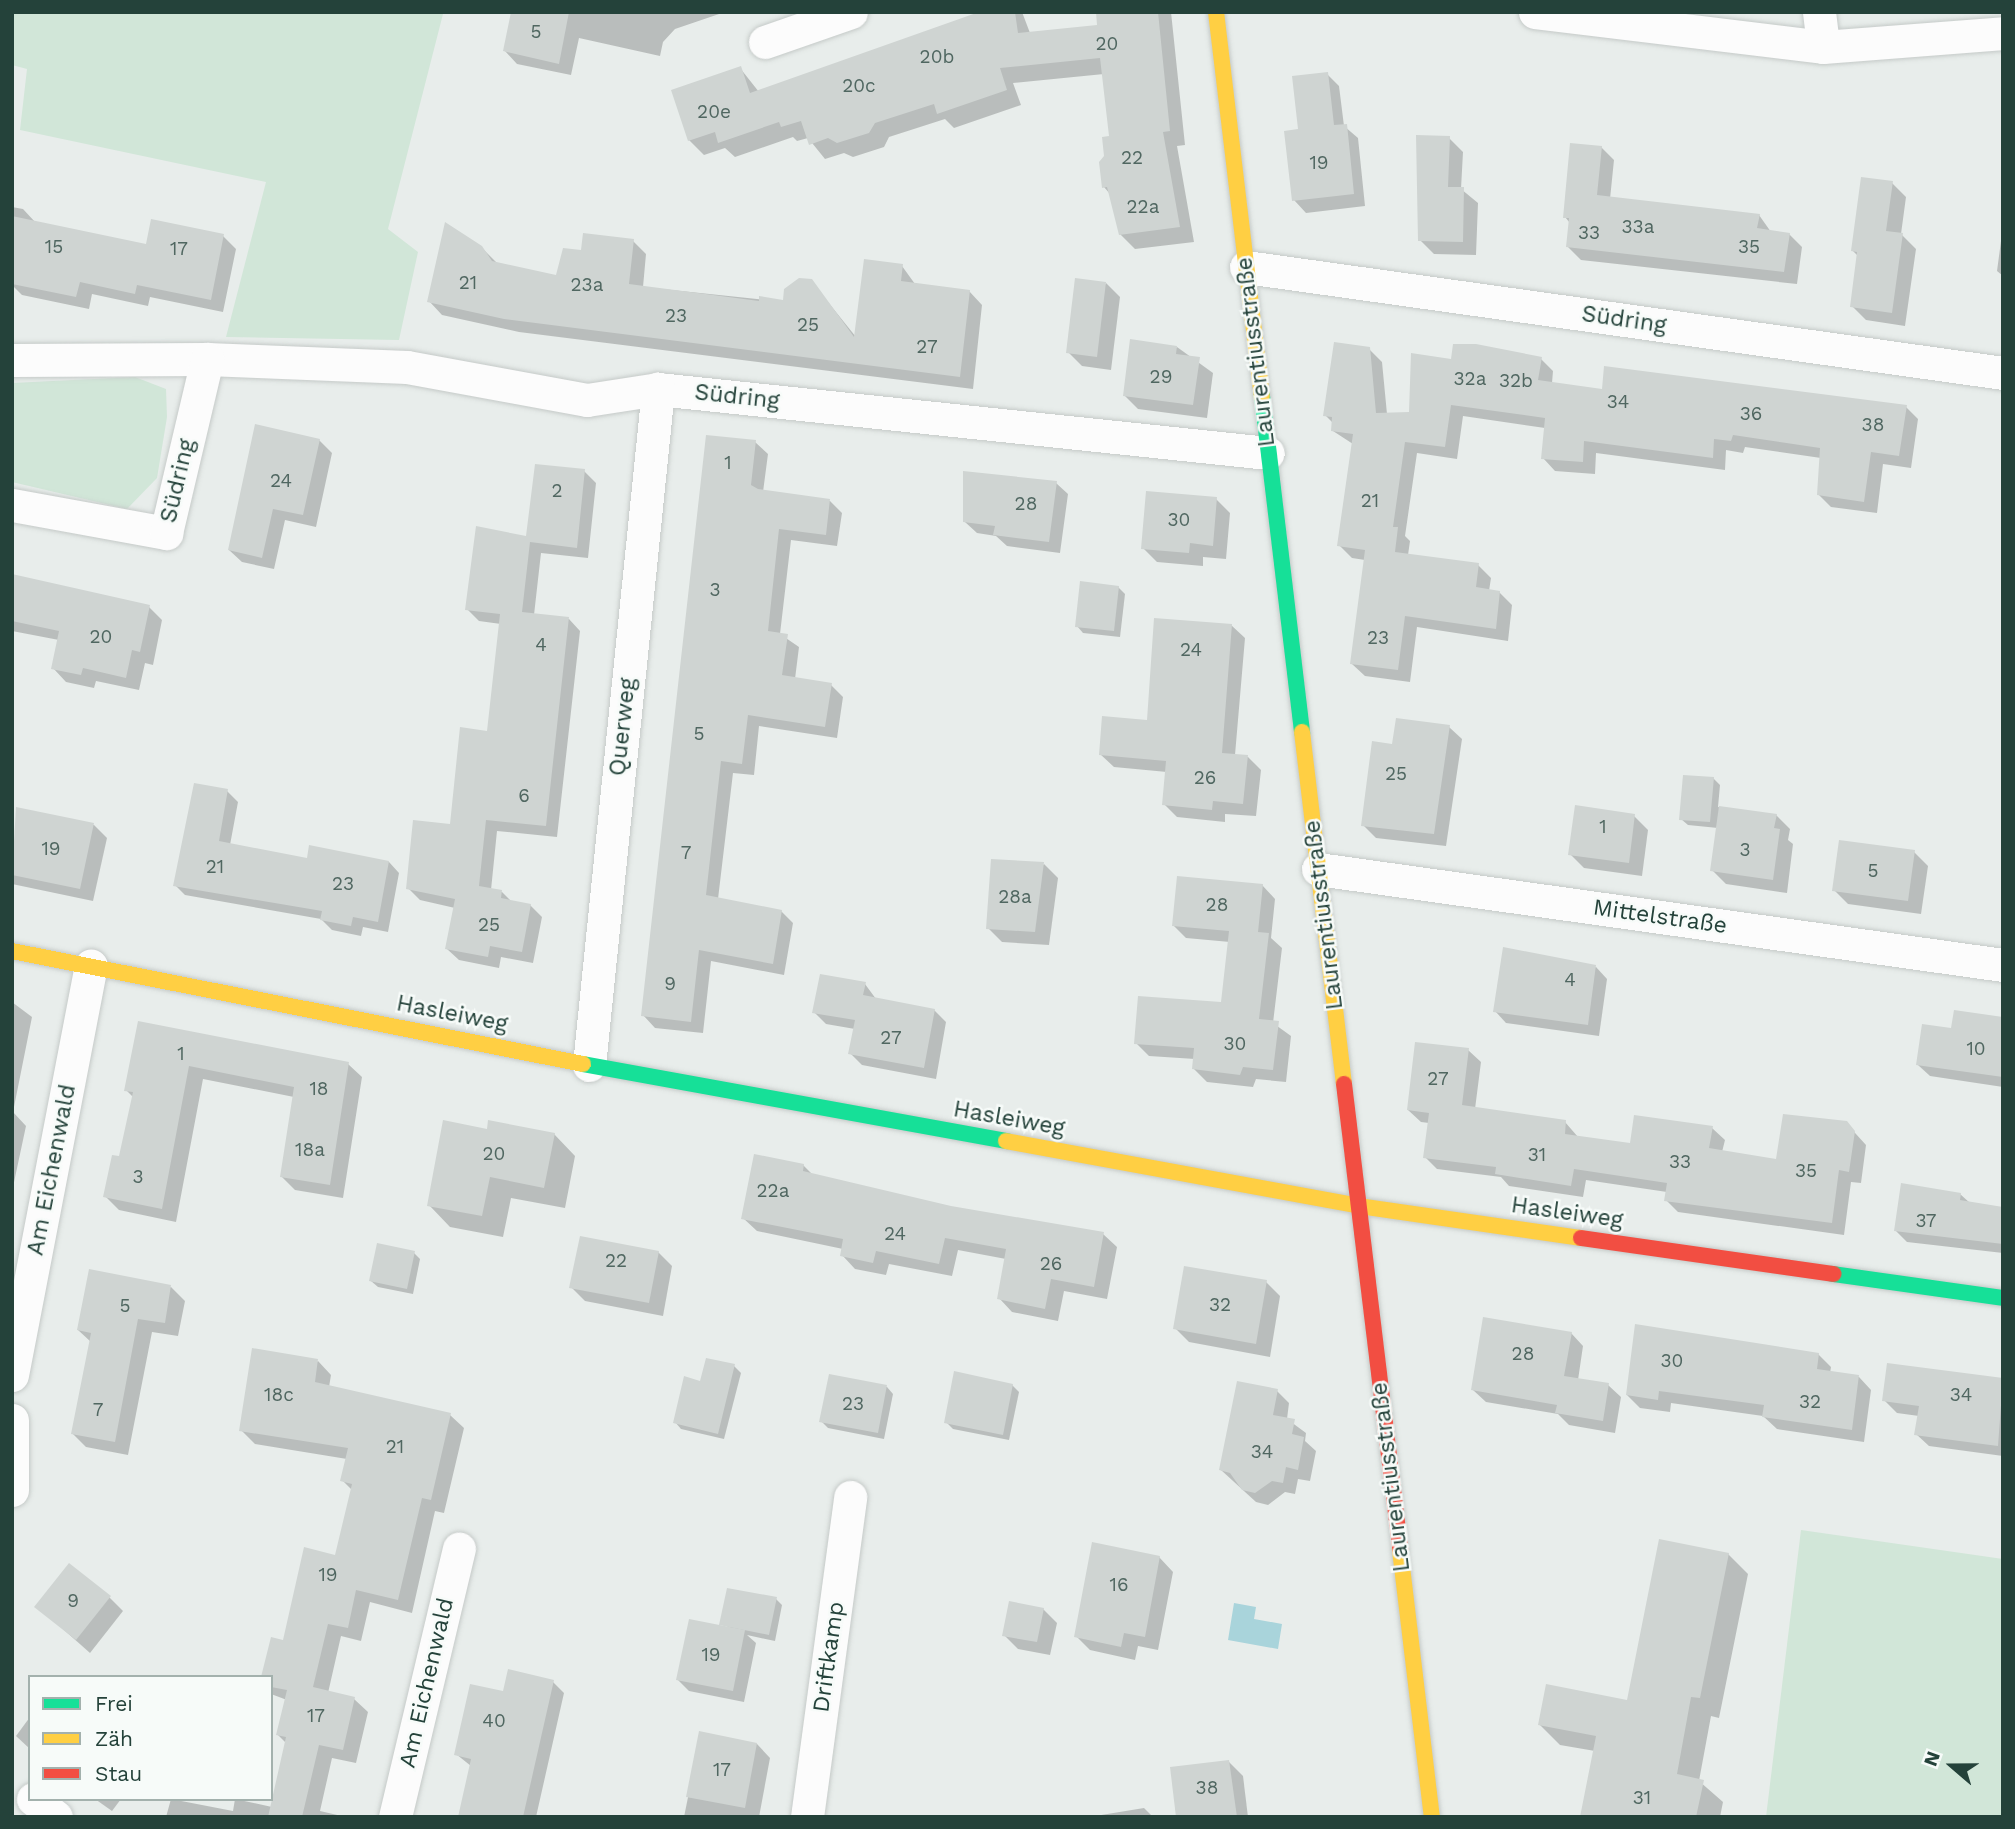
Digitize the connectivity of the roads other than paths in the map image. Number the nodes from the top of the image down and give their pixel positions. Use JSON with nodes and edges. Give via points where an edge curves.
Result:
{"nodes":[{"id":1,"x":851,"y":12,"type":"edge"},
{"id":2,"x":1216,"y":12,"type":"edge"},
{"id":3,"x":1535,"y":12,"type":"edge"},
{"id":4,"x":1819,"y":12,"type":"edge"},
{"id":5,"x":2003,"y":33,"type":"edge"},
{"id":6,"x":765,"y":42,"type":"dead end"},
{"id":7,"x":1823,"y":47,"type":"junction"},
{"id":8,"x":1246,"y":267,"type":"junction"},
{"id":9,"x":206,"y":359,"type":"junction"},
{"id":10,"x":12,"y":360,"type":"edge"},
{"id":11,"x":2003,"y":373,"type":"edge"},
{"id":12,"x":657,"y":389,"type":"junction"},
{"id":13,"x":1268,"y":453,"type":"junction"},
{"id":14,"x":12,"y":505,"type":"edge"},
{"id":15,"x":1318,"y":869,"type":"junction"},
{"id":16,"x":12,"y":951,"type":"edge"},
{"id":17,"x":2003,"y":965,"type":"edge"},
{"id":18,"x":91,"y":966,"type":"junction"},
{"id":19,"x":589,"y":1065,"type":"junction"},
{"id":20,"x":1359,"y":1206,"type":"junction"},
{"id":21,"x":2003,"y":1298,"type":"edge"},
{"id":22,"x":12,"y":1375,"type":"edge"},
{"id":23,"x":12,"y":1420,"type":"edge"},
{"id":24,"x":12,"y":1490,"type":"edge"},
{"id":25,"x":850,"y":1497,"type":"dead end"},
{"id":26,"x":459,"y":1549,"type":"dead end"},
{"id":27,"x":12,"y":1784,"type":"edge"},
{"id":28,"x":28,"y":1795,"type":"edge"},
{"id":29,"x":36,"y":1801,"type":"edge"},
{"id":30,"x":56,"y":1817,"type":"edge"},
{"id":31,"x":395,"y":1817,"type":"edge"},
{"id":32,"x":807,"y":1817,"type":"edge"},
{"id":33,"x":1432,"y":1817,"type":"edge"}],
"edges":[{"from":1,"to":6,"type":"street"},
{"from":2,"to":8,"type":"street","name":"Laurentiusstraße"},
{"from":3,"to":7,"type":"street"},
{"from":4,"to":7,"type":"street"},
{"from":5,"to":7,"type":"street"},
{"from":8,"to":11,"type":"street","name":"Südring"},
{"from":8,"to":13,"type":"street","name":"Laurentiusstraße"},
{"from":9,"to":10,"type":"street","name":"Südring"},
{"from":9,"to":12,"type":"street","name":"Südring","via":[[407,367],[587,400]]},
{"from":9,"to":14,"type":"street","name":"Südring","via":[[166,533]]},
{"from":12,"to":13,"type":"street","name":"Südring"},
{"from":12,"to":19,"type":"street","name":"Querweg"},
{"from":13,"to":15,"type":"street","name":"Laurentiusstraße"},
{"from":15,"to":17,"type":"street","name":"Mittelstraße"},
{"from":15,"to":20,"type":"street","name":"Laurentiusstraße"},
{"from":16,"to":18,"type":"street","name":"Hasleiweg"},
{"from":18,"to":19,"type":"street","name":"Hasleiweg"},
{"from":18,"to":22,"type":"street","name":"Am Eichenwald"},
{"from":19,"to":20,"type":"street","name":"Hasleiweg"},
{"from":20,"to":21,"type":"street","name":"Hasleiweg"},
{"from":20,"to":33,"type":"street","name":"Laurentiusstraße"},
{"from":23,"to":24,"type":"street"},
{"from":25,"to":32,"type":"street","name":"Driftkamp"},
{"from":26,"to":31,"type":"street","name":"Am Eichenwald"},
{"from":27,"to":28,"type":"street"},
{"from":29,"to":30,"type":"street"}]}
